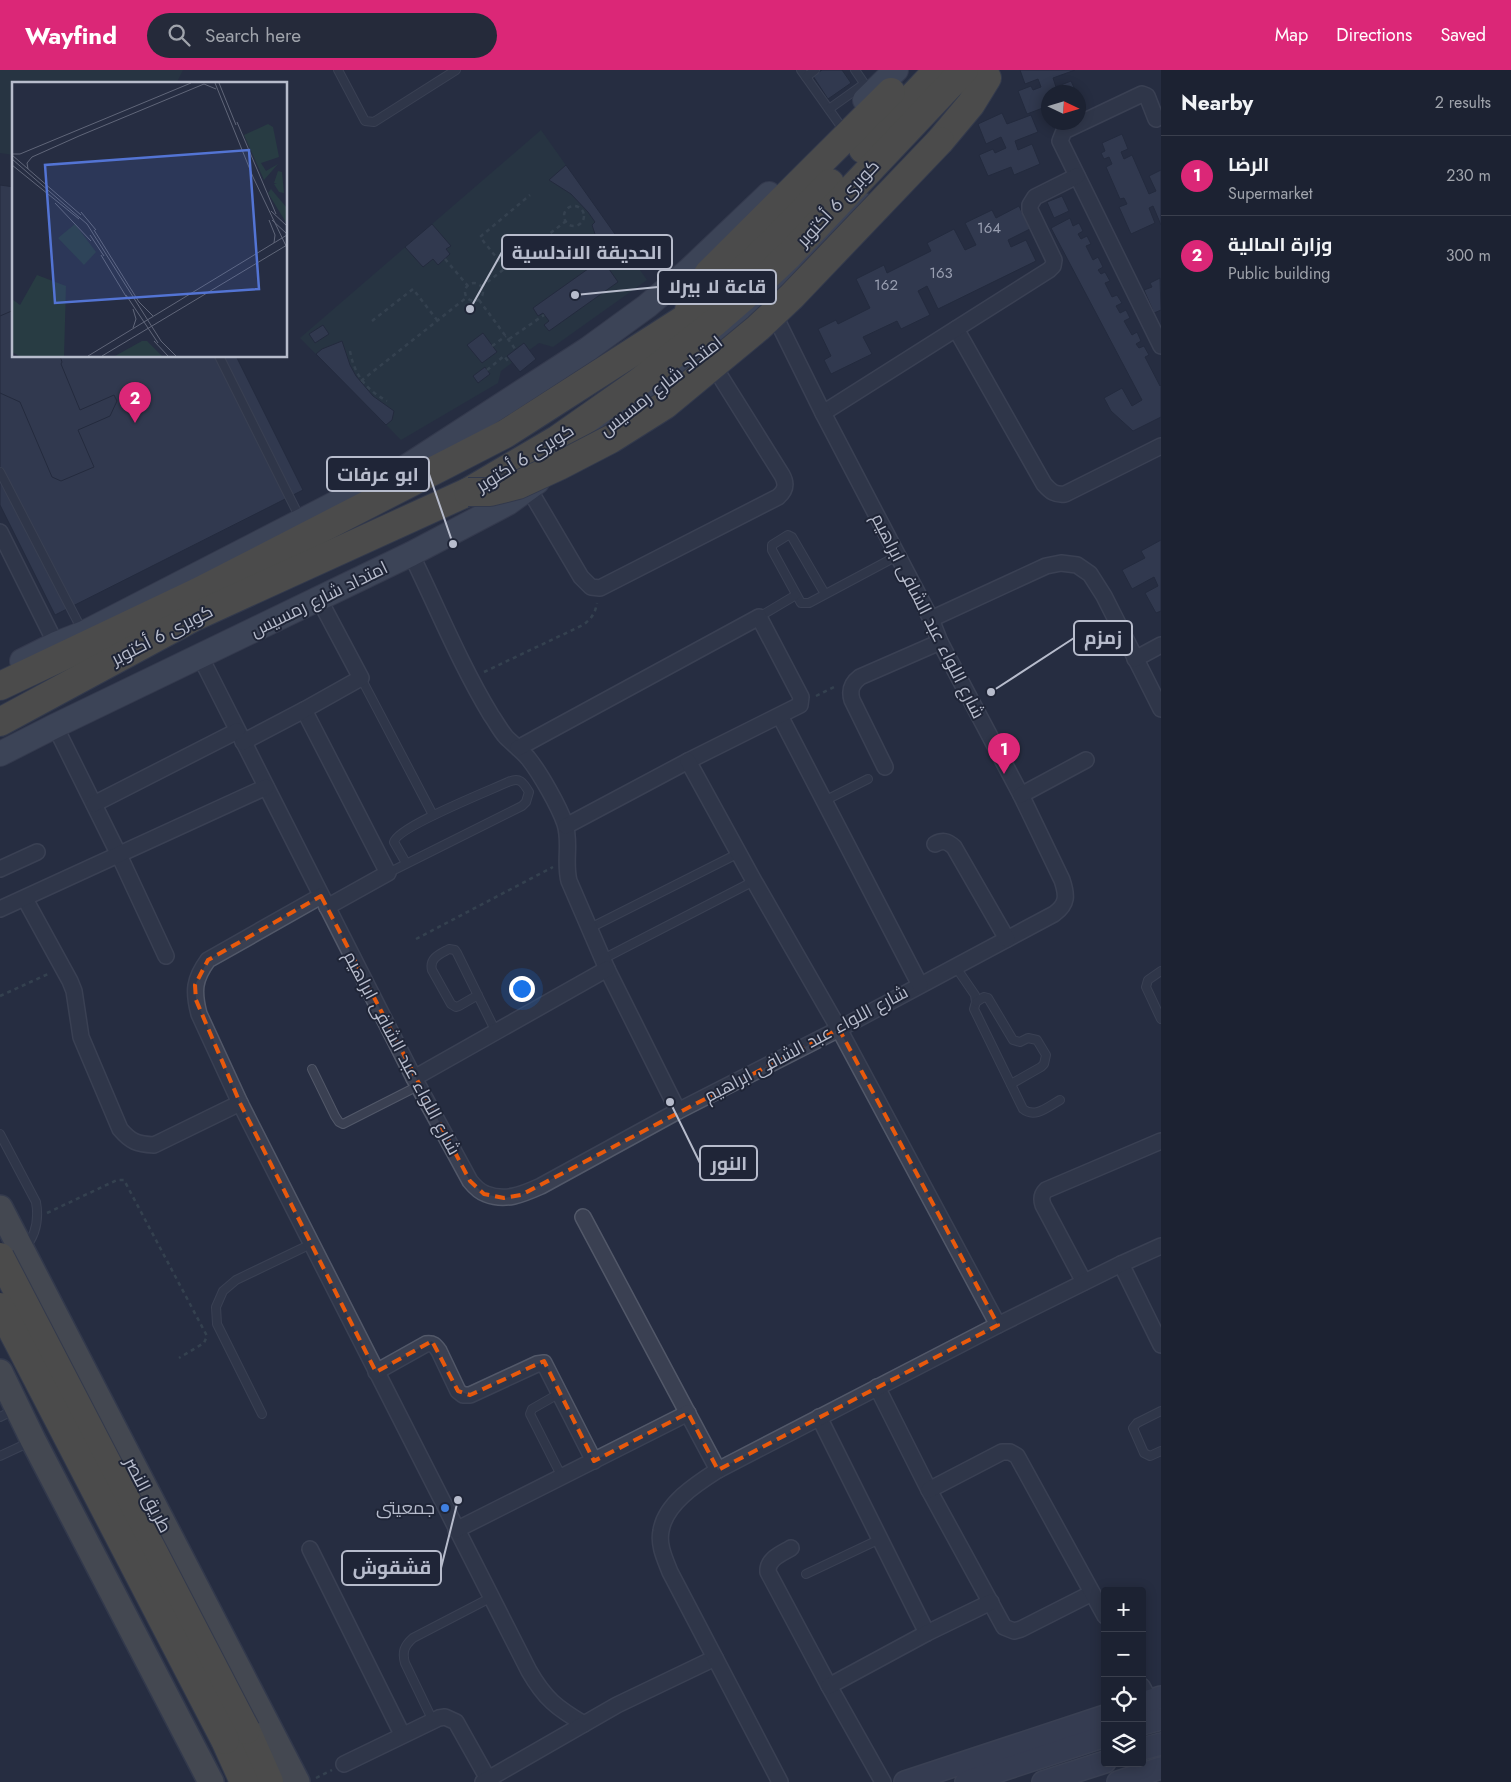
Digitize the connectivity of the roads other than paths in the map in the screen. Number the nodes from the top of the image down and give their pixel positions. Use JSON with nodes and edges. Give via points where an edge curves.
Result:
{"nodes":[{"id":1,"x":338,"y":70,"type":"edge"},
{"id":2,"x":456,"y":70,"type":"edge"},
{"id":3,"x":815,"y":70,"type":"edge"},
{"id":4,"x":855,"y":70,"type":"edge"},
{"id":5,"x":938,"y":70,"type":"edge"},
{"id":6,"x":896,"y":72,"type":"edge"},
{"id":7,"x":982,"y":72,"type":"edge"},
{"id":8,"x":803,"y":73,"type":"edge"},
{"id":9,"x":868,"y":89,"type":"junction"},
{"id":10,"x":834,"y":117,"type":"junction"},
{"id":11,"x":1156,"y":119,"type":"dead end"},
{"id":12,"x":1077,"y":176,"type":"junction"},
{"id":13,"x":767,"y":300,"type":"junction"},
{"id":14,"x":686,"y":318,"type":"junction"},
{"id":15,"x":956,"y":329,"type":"junction"},
{"id":16,"x":1161,"y":346,"type":"edge"},
{"id":17,"x":706,"y":352,"type":"junction"},
{"id":18,"x":220,"y":358,"type":"edge"},
{"id":19,"x":823,"y":413,"type":"junction"},
{"id":20,"x":1161,"y":446,"type":"edge"},
{"id":21,"x":0,"y":472,"type":"edge"},
{"id":22,"x":529,"y":489,"type":"junction"},
{"id":23,"x":468,"y":492,"type":"junction"},
{"id":24,"x":301,"y":522,"type":"junction"},
{"id":25,"x":0,"y":532,"type":"edge"},
{"id":26,"x":5,"y":554,"type":"edge"},
{"id":27,"x":411,"y":554,"type":"junction"},
{"id":28,"x":897,"y":556,"type":"junction"},
{"id":29,"x":825,"y":594,"type":"junction"},
{"id":30,"x":796,"y":595,"type":"junction"},
{"id":31,"x":320,"y":599,"type":"junction"},
{"id":32,"x":759,"y":617,"type":"junction"},
{"id":33,"x":931,"y":620,"type":"junction"},
{"id":34,"x":84,"y":633,"type":"junction"},
{"id":35,"x":940,"y":642,"type":"junction"},
{"id":36,"x":56,"y":644,"type":"junction"},
{"id":37,"x":1161,"y":645,"type":"edge"},
{"id":38,"x":200,"y":656,"type":"junction"},
{"id":39,"x":1135,"y":659,"type":"junction"},
{"id":40,"x":0,"y":672,"type":"edge"},
{"id":41,"x":361,"y":678,"type":"junction"},
{"id":42,"x":0,"y":686,"type":"edge"},
{"id":43,"x":1161,"y":709,"type":"edge"},
{"id":44,"x":304,"y":710,"type":"junction"},
{"id":45,"x":780,"y":716,"type":"junction"},
{"id":46,"x":0,"y":722,"type":"edge"},
{"id":47,"x":55,"y":726,"type":"junction"},
{"id":48,"x":240,"y":736,"type":"junction"},
{"id":49,"x":518,"y":748,"type":"junction"},
{"id":50,"x":0,"y":754,"type":"edge"},
{"id":51,"x":688,"y":760,"type":"junction"},
{"id":52,"x":1086,"y":760,"type":"dead end"},
{"id":53,"x":885,"y":768,"type":"dead end"},
{"id":54,"x":868,"y":779,"type":"dead end"},
{"id":55,"x":266,"y":787,"type":"junction"},
{"id":56,"x":1020,"y":795,"type":"junction"},
{"id":57,"x":824,"y":801,"type":"junction"},
{"id":58,"x":94,"y":804,"type":"junction"},
{"id":59,"x":433,"y":815,"type":"junction"},
{"id":60,"x":566,"y":826,"type":"junction"},
{"id":61,"x":935,"y":844,"type":"dead end"},
{"id":62,"x":37,"y":852,"type":"dead end"},
{"id":63,"x":739,"y":853,"type":"junction"},
{"id":64,"x":119,"y":855,"type":"junction"},
{"id":65,"x":406,"y":863,"type":"junction"},
{"id":66,"x":0,"y":869,"type":"edge"},
{"id":67,"x":388,"y":873,"type":"junction"},
{"id":68,"x":754,"y":882,"type":"junction"},
{"id":69,"x":25,"y":899,"type":"junction"},
{"id":70,"x":324,"y":902,"type":"junction"},
{"id":71,"x":0,"y":910,"type":"edge"},
{"id":72,"x":590,"y":928,"type":"junction"},
{"id":73,"x":1007,"y":939,"type":"junction"},
{"id":74,"x":166,"y":956,"type":"dead end"},
{"id":75,"x":605,"y":964,"type":"junction"},
{"id":76,"x":955,"y":966,"type":"junction"},
{"id":77,"x":1161,"y":971,"type":"edge"},
{"id":78,"x":920,"y":985,"type":"junction"},
{"id":79,"x":478,"y":995,"type":"junction"},
{"id":80,"x":976,"y":1002,"type":"junction"},
{"id":81,"x":1161,"y":1020,"type":"edge"},
{"id":82,"x":839,"y":1030,"type":"junction"},
{"id":83,"x":496,"y":1032,"type":"junction"},
{"id":84,"x":312,"y":1069,"type":"dead end"},
{"id":85,"x":416,"y":1082,"type":"junction"},
{"id":86,"x":1011,"y":1084,"type":"junction"},
{"id":87,"x":1060,"y":1100,"type":"dead end"},
{"id":88,"x":240,"y":1103,"type":"junction"},
{"id":89,"x":678,"y":1111,"type":"junction"},
{"id":90,"x":0,"y":1134,"type":"edge"},
{"id":91,"x":1161,"y":1141,"type":"edge"},
{"id":92,"x":4,"y":1151,"type":"edge"},
{"id":93,"x":0,"y":1208,"type":"edge"},
{"id":94,"x":583,"y":1217,"type":"dead end"},
{"id":95,"x":311,"y":1244,"type":"junction"},
{"id":96,"x":1161,"y":1246,"type":"edge"},
{"id":97,"x":11,"y":1254,"type":"edge"},
{"id":98,"x":1121,"y":1264,"type":"junction"},
{"id":99,"x":1084,"y":1282,"type":"junction"},
{"id":100,"x":0,"y":1307,"type":"edge"},
{"id":101,"x":0,"y":1312,"type":"edge"},
{"id":102,"x":55,"y":1315,"type":"junction"},
{"id":103,"x":998,"y":1325,"type":"junction"},
{"id":104,"x":1161,"y":1345,"type":"edge"},
{"id":105,"x":0,"y":1372,"type":"edge"},
{"id":106,"x":376,"y":1372,"type":"junction"},
{"id":107,"x":877,"y":1387,"type":"junction"},
{"id":108,"x":560,"y":1393,"type":"junction"},
{"id":109,"x":9,"y":1412,"type":"edge"},
{"id":110,"x":1161,"y":1412,"type":"edge"},
{"id":111,"x":688,"y":1413,"type":"junction"},
{"id":112,"x":262,"y":1414,"type":"dead end"},
{"id":113,"x":819,"y":1417,"type":"junction"},
{"id":114,"x":34,"y":1440,"type":"junction"},
{"id":115,"x":1161,"y":1451,"type":"edge"},
{"id":116,"x":0,"y":1456,"type":"edge"},
{"id":117,"x":594,"y":1461,"type":"junction"},
{"id":118,"x":718,"y":1470,"type":"junction"},
{"id":119,"x":562,"y":1477,"type":"junction"},
{"id":120,"x":930,"y":1490,"type":"junction"},
{"id":121,"x":456,"y":1530,"type":"junction"},
{"id":122,"x":880,"y":1539,"type":"junction"},
{"id":123,"x":791,"y":1548,"type":"dead end"},
{"id":124,"x":310,"y":1549,"type":"dead end"},
{"id":125,"x":806,"y":1574,"type":"dead end"},
{"id":126,"x":1092,"y":1593,"type":"junction"},
{"id":127,"x":490,"y":1598,"type":"junction"},
{"id":128,"x":991,"y":1602,"type":"junction"},
{"id":129,"x":1101,"y":1609,"type":"edge"},
{"id":130,"x":928,"y":1633,"type":"junction"},
{"id":131,"x":715,"y":1658,"type":"junction"},
{"id":132,"x":829,"y":1686,"type":"junction"},
{"id":133,"x":1101,"y":1717,"type":"edge"},
{"id":134,"x":1161,"y":1719,"type":"edge"},
{"id":135,"x":433,"y":1721,"type":"junction"},
{"id":136,"x":1146,"y":1723,"type":"edge"},
{"id":137,"x":584,"y":1724,"type":"junction"},
{"id":138,"x":402,"y":1734,"type":"junction"},
{"id":139,"x":236,"y":1735,"type":"junction"},
{"id":140,"x":1101,"y":1737,"type":"edge"},
{"id":141,"x":1161,"y":1744,"type":"edge"},
{"id":142,"x":1146,"y":1749,"type":"edge"},
{"id":143,"x":1101,"y":1763,"type":"edge"},
{"id":144,"x":344,"y":1764,"type":"road end"},
{"id":145,"x":1161,"y":1768,"type":"edge"},
{"id":146,"x":485,"y":1781,"type":"edge"},
{"id":147,"x":212,"y":1782,"type":"edge"},
{"id":148,"x":244,"y":1782,"type":"edge"},
{"id":149,"x":269,"y":1782,"type":"edge"},
{"id":150,"x":296,"y":1782,"type":"edge"},
{"id":151,"x":780,"y":1782,"type":"edge"},
{"id":152,"x":883,"y":1782,"type":"edge"},
{"id":153,"x":904,"y":1782,"type":"edge"},
{"id":154,"x":966,"y":1782,"type":"edge"},
{"id":155,"x":1043,"y":1782,"type":"edge"},
{"id":156,"x":1118,"y":1782,"type":"edge"}],
"edges":[{"from":1,"to":2,"type":"lane","via":[[365,121],[374,122]]},
{"from":3,"to":8,"type":"lane"},
{"from":4,"to":9,"type":"lane"},
{"from":5,"to":14,"type":"highway","name":"كوبرى 6 أكتوبر","via":[[771,244]]},
{"from":6,"to":9,"type":"main road"},
{"from":6,"to":14,"type":"highway","via":[[709,274],[692,299]]},
{"from":7,"to":13,"type":"main road","name":"امتداد شارع رمسيس"},
{"from":7,"to":23,"type":"highway","name":"كوبرى 6 أكتوبر","via":[[715,322],[639,382],[558,439]]},
{"from":7,"to":23,"type":"highway","bridge":true,"via":[[971,104],[940,141],[792,296],[665,405],[611,439],[518,485],[490,492]]},
{"from":8,"to":10,"type":"lane"},
{"from":9,"to":10,"type":"main road"},
{"from":10,"to":24,"type":"main road","via":[[722,240],[647,306],[588,349],[406,467]]},
{"from":11,"to":12,"type":"street","via":[[1147,96],[1142,94],[1064,131],[1060,141]]},
{"from":12,"to":15,"type":"street","via":[[1035,197],[1030,205],[1054,260],[1053,266]]},
{"from":12,"to":16,"type":"street"},
{"from":13,"to":17,"type":"main road","name":"امتداد شارع رمسيس"},
{"from":13,"to":19,"type":"street","name":"شارع اللواء عبد الشافى ابراهيم"},
{"from":14,"to":42,"type":"highway","name":"كوبرى 6 أكتوبر","via":[[505,434],[198,592]]},
{"from":15,"to":19,"type":"street"},
{"from":15,"to":20,"type":"street","via":[[1051,492],[1065,494]]},
{"from":17,"to":22,"type":"main road","name":"امتداد شارع رمسيس"},
{"from":17,"to":22,"type":"street","via":[[785,480],[783,492],[778,497],[600,588],[591,587],[581,578]]},
{"from":18,"to":24,"type":"lane"},
{"from":19,"to":28,"type":"street","name":"شارع اللواء عبد الشافى ابراهيم"},
{"from":21,"to":34,"type":"lane"},
{"from":22,"to":27,"type":"main road","name":"امتداد شارع رمسيس"},
{"from":23,"to":46,"type":"highway","name":"كوبرى 6 أكتوبر","via":[[194,617]]},
{"from":24,"to":34,"type":"main road"},
{"from":25,"to":26,"type":"street"},
{"from":26,"to":36,"type":"street"},
{"from":27,"to":31,"type":"main road","name":"امتداد شارع رمسيس"},
{"from":27,"to":49,"type":"street","via":[[471,678],[502,732]]},
{"from":28,"to":29,"type":"lane"},
{"from":28,"to":33,"type":"street","name":"شارع اللواء عبد الشافى ابراهيم"},
{"from":29,"to":30,"type":"lane","via":[[805,604]]},
{"from":29,"to":30,"type":"lane","via":[[792,537],[788,536],[773,544],[772,549]]},
{"from":30,"to":32,"type":"lane"},
{"from":31,"to":38,"type":"main road","name":"امتداد شارع رمسيس"},
{"from":31,"to":41,"type":"street"},
{"from":32,"to":45,"type":"street","via":[[801,697],[798,707]]},
{"from":32,"to":49,"type":"street"},
{"from":33,"to":35,"type":"street","name":"شارع اللواء عبد الشافى ابراهيم"},
{"from":33,"to":39,"type":"street","via":[[1046,566],[1060,563],[1077,565],[1090,574],[1104,596]]},
{"from":34,"to":36,"type":"main road"},
{"from":35,"to":53,"type":"street","via":[[860,677],[852,686],[852,700]]},
{"from":35,"to":56,"type":"street","name":"شارع اللواء عبد الشافى ابراهيم"},
{"from":36,"to":40,"type":"main road"},
{"from":37,"to":39,"type":"street"},
{"from":38,"to":47,"type":"main road","name":"امتداد شارع رمسيس"},
{"from":38,"to":48,"type":"street","name":"شارع اللواء عبد الشافى ابراهيم"},
{"from":39,"to":43,"type":"street"},
{"from":41,"to":44,"type":"street"},
{"from":41,"to":59,"type":"lane"},
{"from":44,"to":48,"type":"street"},
{"from":44,"to":67,"type":"street"},
{"from":45,"to":51,"type":"street"},
{"from":45,"to":57,"type":"street"},
{"from":47,"to":50,"type":"main road","name":"امتداد شارع رمسيس"},
{"from":47,"to":58,"type":"street"},
{"from":48,"to":55,"type":"street","name":"شارع اللواء عبد الشافى ابراهيم"},
{"from":48,"to":58,"type":"street"},
{"from":49,"to":60,"type":"street","via":[[536,769]]},
{"from":51,"to":60,"type":"street"},
{"from":51,"to":63,"type":"street"},
{"from":52,"to":56,"type":"street"},
{"from":54,"to":57,"type":"lane"},
{"from":55,"to":64,"type":"street"},
{"from":55,"to":70,"type":"street","name":"شارع اللواء عبد الشافى ابراهيم"},
{"from":56,"to":73,"type":"street","name":"شارع اللواء عبد الشافى ابراهيم","via":[[1062,880],[1066,900],[1054,914]]},
{"from":57,"to":78,"type":"street"},
{"from":58,"to":64,"type":"street"},
{"from":59,"to":65,"type":"lane","via":[[395,838],[394,842]]},
{"from":59,"to":65,"type":"lane","via":[[513,780],[523,782],[529,792],[522,806]]},
{"from":60,"to":72,"type":"street","via":[[569,881]]},
{"from":61,"to":73,"type":"street","via":[[946,841],[954,847]]},
{"from":62,"to":66,"type":"street"},
{"from":63,"to":68,"type":"street"},
{"from":63,"to":72,"type":"lane"},
{"from":64,"to":69,"type":"street"},
{"from":64,"to":74,"type":"street"},
{"from":65,"to":67,"type":"lane"},
{"from":67,"to":70,"type":"street"},
{"from":68,"to":75,"type":"lane"},
{"from":68,"to":82,"type":"street"},
{"from":69,"to":71,"type":"street"},
{"from":69,"to":88,"type":"street","via":[[64,967],[74,991],[81,1037],[120,1129],[129,1139],[154,1145]]},
{"from":70,"to":85,"type":"street","name":"شارع اللواء عبد الشافى ابراهيم"},
{"from":70,"to":88,"type":"street","via":[[214,956],[200,971],[195,985],[200,1014]]},
{"from":72,"to":75,"type":"street"},
{"from":73,"to":76,"type":"street","name":"شارع اللواء عبد الشافى ابراهيم"},
{"from":75,"to":83,"type":"street"},
{"from":75,"to":89,"type":"street"},
{"from":76,"to":78,"type":"street","name":"شارع اللواء عبد الشافى ابراهيم"},
{"from":76,"to":80,"type":"lane","via":[[975,995]]},
{"from":77,"to":81,"type":"lane","via":[[1148,980],[1146,987]]},
{"from":78,"to":82,"type":"street","name":"شارع اللواء عبد الشافى ابراهيم"},
{"from":79,"to":79,"type":"lane","via":[[455,950],[449,949],[434,958],[432,970],[453,1006]]},
{"from":79,"to":83,"type":"lane"},
{"from":80,"to":86,"type":"lane","via":[[974,1009]]},
{"from":80,"to":86,"type":"lane","via":[[988,998],[1013,1040],[1037,1040],[1046,1056],[1041,1067]]},
{"from":82,"to":89,"type":"street","name":"شارع اللواء عبد الشافى ابراهيم"},
{"from":82,"to":103,"type":"street"},
{"from":83,"to":85,"type":"street"},
{"from":84,"to":85,"type":"lane","via":[[335,1116],[343,1124]]},
{"from":85,"to":89,"type":"street","name":"شارع اللواء عبد الشافى ابراهيم","via":[[470,1182],[484,1194],[504,1198],[541,1186]]},
{"from":86,"to":87,"type":"lane","via":[[1027,1112],[1041,1110]]},
{"from":88,"to":95,"type":"street"},
{"from":90,"to":92,"type":"lane"},
{"from":91,"to":99,"type":"street","via":[[1042,1194],[1043,1205]]},
{"from":92,"to":97,"type":"lane","via":[[36,1202],[38,1218],[33,1236]]},
{"from":93,"to":97,"type":"highway","name":"طريق النصر"},
{"from":94,"to":111,"type":"street"},
{"from":95,"to":106,"type":"street"},
{"from":95,"to":112,"type":"lane","via":[[236,1280],[223,1291],[216,1307],[217,1324]]},
{"from":96,"to":98,"type":"street"},
{"from":97,"to":102,"type":"highway","name":"طريق النصر"},
{"from":97,"to":139,"type":"highway","bridge":true},
{"from":98,"to":99,"type":"street"},
{"from":98,"to":104,"type":"street"},
{"from":99,"to":103,"type":"street"},
{"from":100,"to":139,"type":"highway","bridge":true},
{"from":101,"to":102,"type":"highway","via":[[19,1302],[32,1302]]},
{"from":102,"to":150,"type":"highway","name":"طريق النصر"},
{"from":103,"to":107,"type":"street"},
{"from":105,"to":109,"type":"highway"},
{"from":106,"to":108,"type":"street","via":[[431,1344],[439,1351],[463,1395],[475,1394],[541,1363],[546,1366]]},
{"from":106,"to":121,"type":"street"},
{"from":107,"to":113,"type":"street"},
{"from":107,"to":120,"type":"street"},
{"from":108,"to":117,"type":"street"},
{"from":108,"to":119,"type":"lane","via":[[532,1409],[530,1414]]},
{"from":109,"to":114,"type":"highway"},
{"from":110,"to":115,"type":"lane","via":[[1133,1428],[1144,1453],[1154,1455]]},
{"from":111,"to":117,"type":"street"},
{"from":111,"to":118,"type":"street"},
{"from":113,"to":118,"type":"street"},
{"from":113,"to":122,"type":"street"},
{"from":114,"to":116,"type":"lane"},
{"from":114,"to":147,"type":"highway"},
{"from":117,"to":119,"type":"street"},
{"from":118,"to":131,"type":"street","via":[[681,1498],[667,1514],[661,1531],[662,1552],[670,1572]]},
{"from":119,"to":121,"type":"street"},
{"from":120,"to":126,"type":"street","via":[[1002,1452],[1017,1456]]},
{"from":120,"to":128,"type":"street"},
{"from":121,"to":127,"type":"street"},
{"from":122,"to":125,"type":"lane"},
{"from":122,"to":130,"type":"street"},
{"from":123,"to":132,"type":"street","via":[[770,1563],[768,1572]]},
{"from":124,"to":138,"type":"street"},
{"from":126,"to":128,"type":"street","via":[[1014,1631],[1004,1627]]},
{"from":126,"to":129,"type":"street"},
{"from":127,"to":135,"type":"lane","via":[[406,1644],[405,1663]]},
{"from":127,"to":137,"type":"street","via":[[537,1686],[560,1710]]},
{"from":128,"to":130,"type":"street"},
{"from":130,"to":132,"type":"street"},
{"from":131,"to":137,"type":"street"},
{"from":131,"to":151,"type":"street"},
{"from":132,"to":152,"type":"street"},
{"from":133,"to":153,"type":"main road"},
{"from":134,"to":136,"type":"main road"},
{"from":135,"to":138,"type":"street"},
{"from":135,"to":146,"type":"street","via":[[445,1717],[456,1722]]},
{"from":137,"to":146,"type":"street"},
{"from":138,"to":144,"type":"street"},
{"from":139,"to":148,"type":"highway"},
{"from":139,"to":149,"type":"highway"},
{"from":140,"to":154,"type":"main road"},
{"from":141,"to":142,"type":"main road"},
{"from":143,"to":155,"type":"main road"},
{"from":145,"to":156,"type":"main road"}]}
